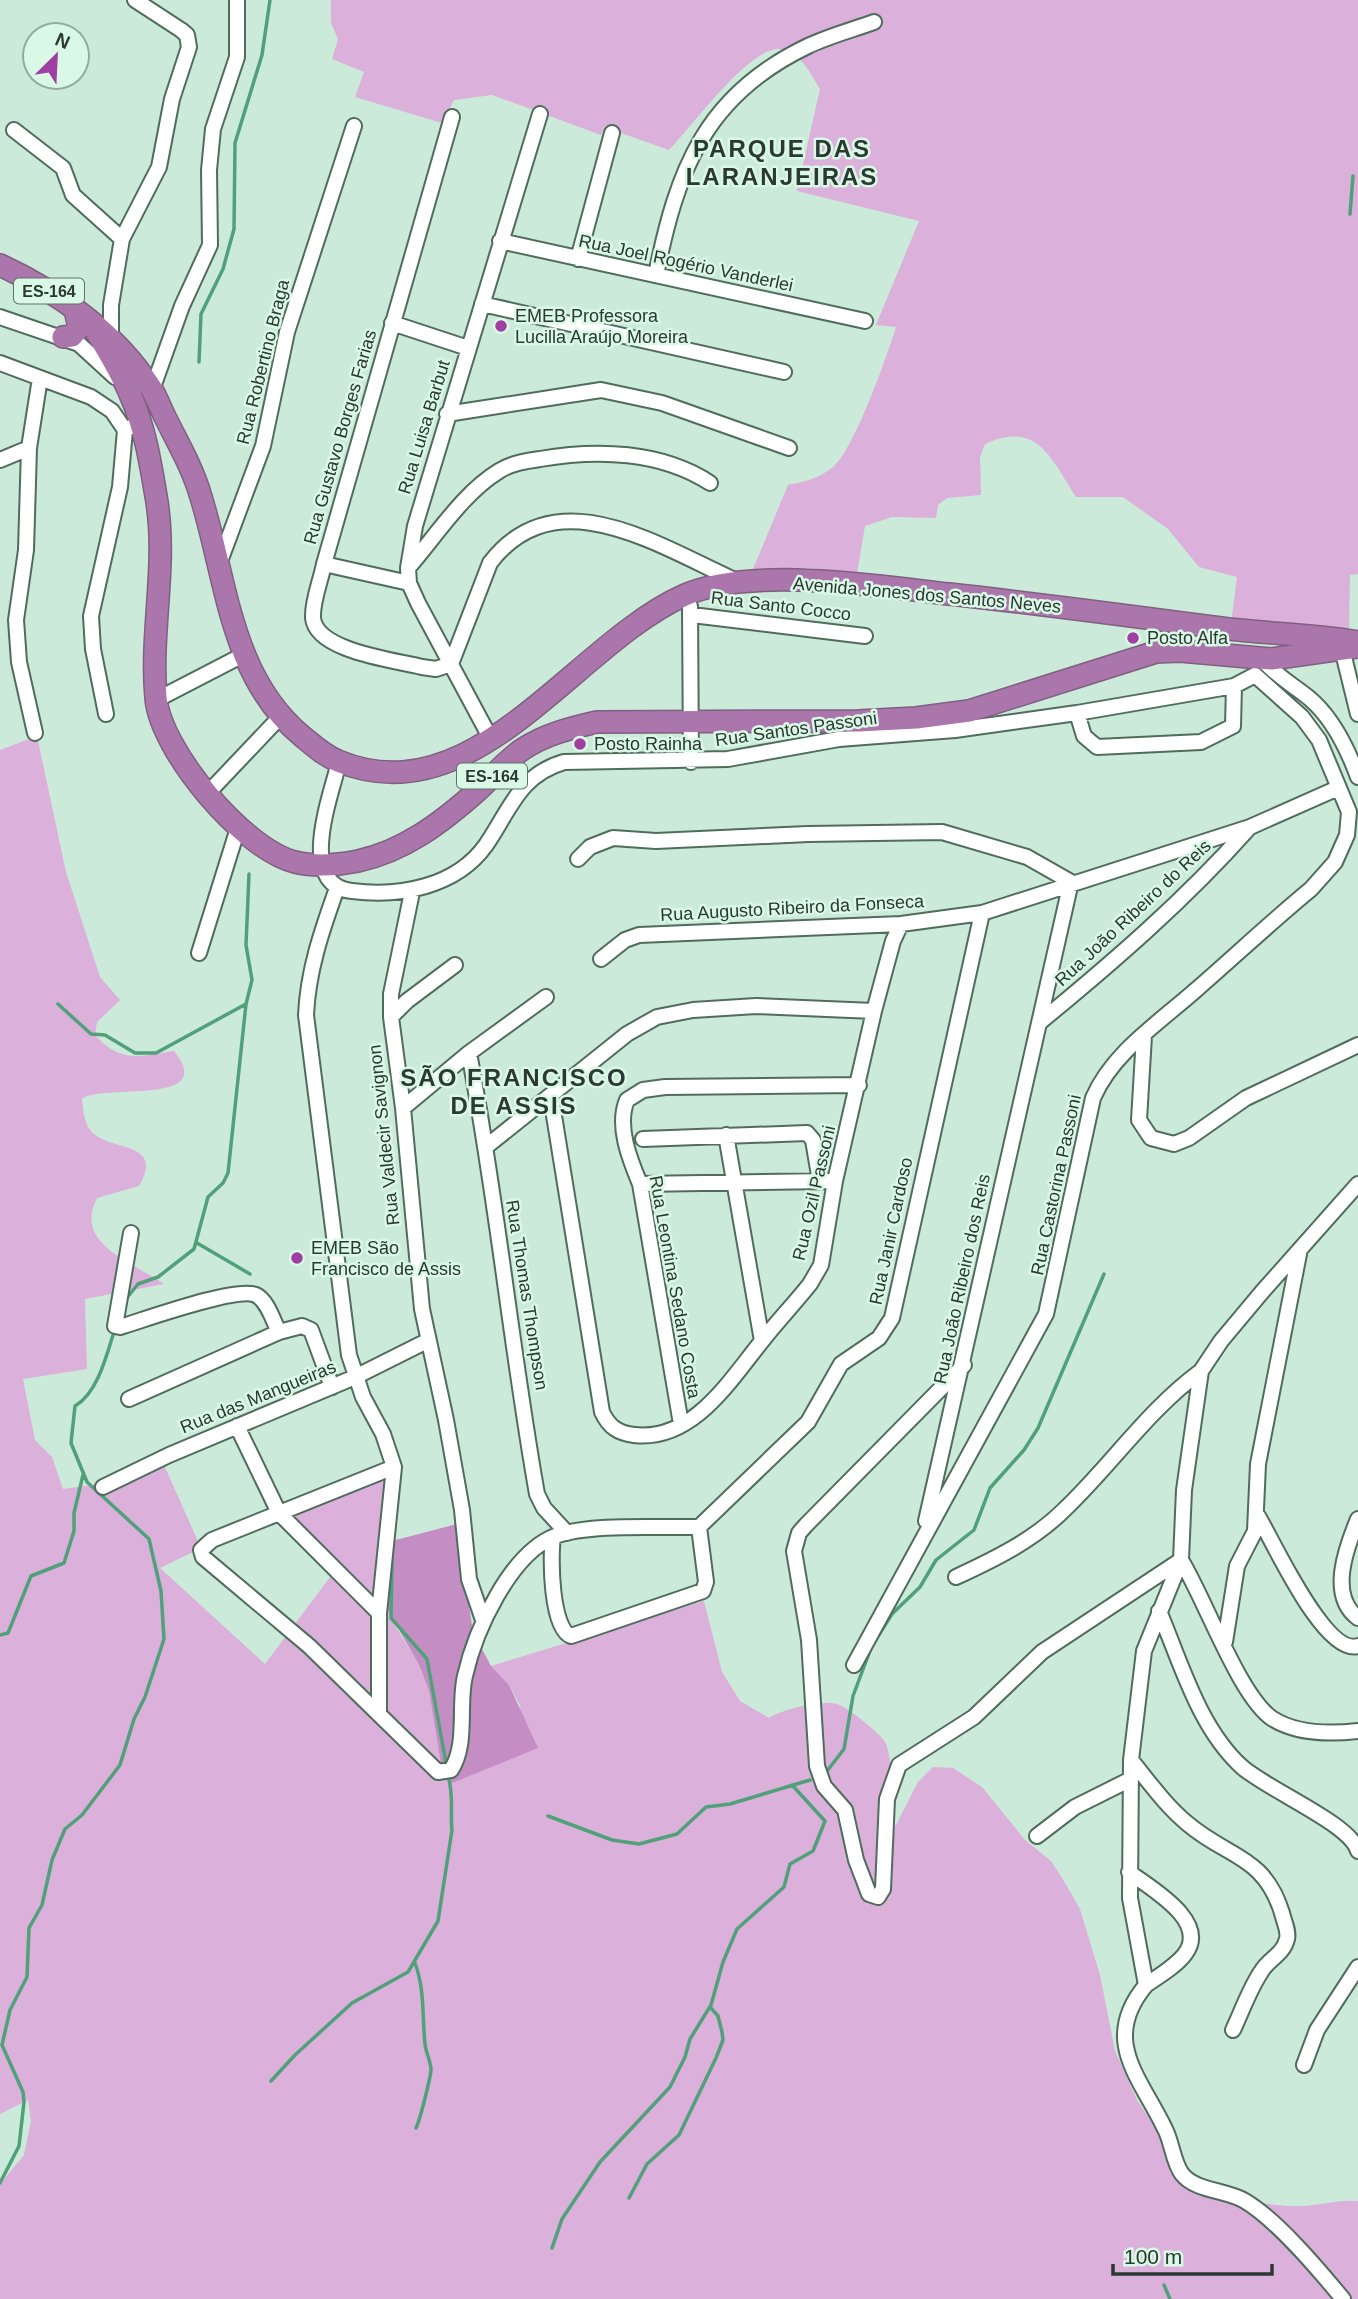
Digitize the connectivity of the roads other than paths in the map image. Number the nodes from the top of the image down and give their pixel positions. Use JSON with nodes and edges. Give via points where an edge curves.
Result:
{"nodes":[{"id":1,"x":135,"y":0,"type":"edge"},
{"id":2,"x":237,"y":0,"type":"edge"},
{"id":3,"x":874,"y":22,"type":"dead end"},
{"id":4,"x":540,"y":114,"type":"dead end"},
{"id":5,"x":452,"y":117,"type":"dead end"},
{"id":6,"x":354,"y":126,"type":"dead end"},
{"id":7,"x":14,"y":130,"type":"dead end"},
{"id":8,"x":612,"y":133,"type":"dead end"},
{"id":9,"x":122,"y":239,"type":"junction"},
{"id":10,"x":500,"y":241,"type":"junction"},
{"id":11,"x":578,"y":259,"type":"junction"},
{"id":12,"x":0,"y":265,"type":"edge"},
{"id":13,"x":656,"y":275,"type":"junction"},
{"id":14,"x":482,"y":304,"type":"junction"},
{"id":15,"x":75,"y":310,"type":"junction"},
{"id":16,"x":0,"y":317,"type":"edge"},
{"id":17,"x":864,"y":321,"type":"dead end"},
{"id":18,"x":392,"y":323,"type":"junction"},
{"id":19,"x":63,"y":337,"type":"junction"},
{"id":20,"x":86,"y":348,"type":"junction"},
{"id":21,"x":468,"y":348,"type":"junction"},
{"id":22,"x":111,"y":349,"type":"junction"},
{"id":23,"x":0,"y":363,"type":"edge"},
{"id":24,"x":784,"y":372,"type":"dead end"},
{"id":25,"x":40,"y":378,"type":"junction"},
{"id":26,"x":152,"y":390,"type":"junction"},
{"id":27,"x":130,"y":394,"type":"junction"},
{"id":28,"x":447,"y":414,"type":"junction"},
{"id":29,"x":164,"y":416,"type":"junction"},
{"id":30,"x":132,"y":426,"type":"junction"},
{"id":31,"x":789,"y":448,"type":"dead end"},
{"id":32,"x":29,"y":449,"type":"junction"},
{"id":33,"x":0,"y":460,"type":"edge"},
{"id":34,"x":710,"y":483,"type":"dead end"},
{"id":35,"x":324,"y":564,"type":"junction"},
{"id":36,"x":218,"y":565,"type":"junction"},
{"id":37,"x":409,"y":576,"type":"junction"},
{"id":38,"x":742,"y":583,"type":"junction"},
{"id":39,"x":690,"y":604,"type":"junction"},
{"id":40,"x":1296,"y":635,"type":"junction"},
{"id":41,"x":865,"y":636,"type":"dead end"},
{"id":42,"x":1351,"y":652,"type":"edge"},
{"id":43,"x":243,"y":655,"type":"junction"},
{"id":44,"x":1291,"y":658,"type":"junction"},
{"id":45,"x":450,"y":664,"type":"junction"},
{"id":46,"x":1256,"y":664,"type":"junction"},
{"id":47,"x":1234,"y":686,"type":"junction"},
{"id":48,"x":156,"y":701,"type":"junction"},
{"id":49,"x":1077,"y":713,"type":"junction"},
{"id":50,"x":106,"y":714,"type":"dead end"},
{"id":51,"x":1358,"y":714,"type":"edge"},
{"id":52,"x":281,"y":716,"type":"junction"},
{"id":53,"x":690,"y":721,"type":"junction"},
{"id":54,"x":35,"y":733,"type":"dead end"},
{"id":55,"x":492,"y":741,"type":"junction"},
{"id":56,"x":339,"y":762,"type":"junction"},
{"id":57,"x":691,"y":762,"type":"junction"},
{"id":58,"x":1358,"y":777,"type":"edge"},
{"id":59,"x":1338,"y":788,"type":"junction"},
{"id":60,"x":207,"y":793,"type":"junction"},
{"id":61,"x":1250,"y":827,"type":"junction"},
{"id":62,"x":238,"y":828,"type":"junction"},
{"id":63,"x":578,"y":859,"type":"dead end"},
{"id":64,"x":320,"y":865,"type":"junction"},
{"id":65,"x":1070,"y":883,"type":"junction"},
{"id":66,"x":337,"y":888,"type":"junction"},
{"id":67,"x":412,"y":892,"type":"junction"},
{"id":68,"x":982,"y":913,"type":"junction"},
{"id":69,"x":901,"y":924,"type":"junction"},
{"id":70,"x":199,"y":953,"type":"dead end"},
{"id":71,"x":601,"y":959,"type":"dead end"},
{"id":72,"x":455,"y":965,"type":"dead end"},
{"id":73,"x":546,"y":997,"type":"dead end"},
{"id":74,"x":874,"y":1011,"type":"junction"},
{"id":75,"x":391,"y":1017,"type":"junction"},
{"id":76,"x":1039,"y":1024,"type":"junction"},
{"id":77,"x":1144,"y":1035,"type":"junction"},
{"id":78,"x":1358,"y":1045,"type":"edge"},
{"id":79,"x":469,"y":1054,"type":"junction"},
{"id":80,"x":859,"y":1085,"type":"junction"},
{"id":81,"x":551,"y":1097,"type":"junction"},
{"id":82,"x":403,"y":1108,"type":"junction"},
{"id":83,"x":726,"y":1136,"type":"junction"},
{"id":84,"x":643,"y":1139,"type":"dead end"},
{"id":85,"x":487,"y":1146,"type":"junction"},
{"id":86,"x":828,"y":1181,"type":"junction"},
{"id":87,"x":733,"y":1182,"type":"junction"},
{"id":88,"x":640,"y":1184,"type":"junction"},
{"id":89,"x":1358,"y":1184,"type":"edge"},
{"id":90,"x":131,"y":1233,"type":"dead end"},
{"id":91,"x":1300,"y":1248,"type":"junction"},
{"id":92,"x":279,"y":1332,"type":"junction"},
{"id":93,"x":428,"y":1341,"type":"junction"},
{"id":94,"x":762,"y":1341,"type":"junction"},
{"id":95,"x":964,"y":1365,"type":"junction"},
{"id":96,"x":1201,"y":1371,"type":"junction"},
{"id":97,"x":355,"y":1377,"type":"junction"},
{"id":98,"x":332,"y":1387,"type":"junction"},
{"id":99,"x":129,"y":1399,"type":"dead end"},
{"id":100,"x":681,"y":1424,"type":"junction"},
{"id":101,"x":237,"y":1426,"type":"junction"},
{"id":102,"x":394,"y":1467,"type":"junction"},
{"id":103,"x":103,"y":1487,"type":"dead end"},
{"id":104,"x":279,"y":1513,"type":"junction"},
{"id":105,"x":1258,"y":1516,"type":"junction"},
{"id":106,"x":1358,"y":1520,"type":"edge"},
{"id":107,"x":699,"y":1527,"type":"junction"},
{"id":108,"x":560,"y":1535,"type":"junction"},
{"id":109,"x":921,"y":1542,"type":"junction"},
{"id":110,"x":1181,"y":1560,"type":"junction"},
{"id":111,"x":956,"y":1577,"type":"dead end"},
{"id":112,"x":1159,"y":1611,"type":"junction"},
{"id":113,"x":379,"y":1613,"type":"junction"},
{"id":114,"x":1358,"y":1618,"type":"edge"},
{"id":115,"x":484,"y":1620,"type":"junction"},
{"id":116,"x":1224,"y":1644,"type":"junction"},
{"id":117,"x":1358,"y":1646,"type":"edge"},
{"id":118,"x":854,"y":1665,"type":"dead end"},
{"id":119,"x":379,"y":1713,"type":"junction"},
{"id":120,"x":1358,"y":1731,"type":"edge"},
{"id":121,"x":1131,"y":1760,"type":"junction"},
{"id":122,"x":1131,"y":1779,"type":"junction"},
{"id":123,"x":1037,"y":1836,"type":"dead end"},
{"id":124,"x":1358,"y":1851,"type":"edge"},
{"id":125,"x":1129,"y":1871,"type":"junction"},
{"id":126,"x":1358,"y":1967,"type":"edge"},
{"id":127,"x":1146,"y":1985,"type":"junction"},
{"id":128,"x":1233,"y":2031,"type":"dead end"},
{"id":129,"x":1304,"y":2065,"type":"dead end"},
{"id":130,"x":1343,"y":2299,"type":"edge"}],
"edges":[{"from":1,"to":9,"type":"street","via":[[190,41],[172,99],[159,167]]},
{"from":2,"to":26,"type":"street","via":[[237,57],[213,129],[210,245]]},
{"from":3,"to":13,"type":"street","via":[[809,46],[729,100],[705,130],[686,166]]},
{"from":4,"to":10,"type":"street","name":"Rua Luisa Barbut"},
{"from":5,"to":18,"type":"street","name":"Rua Gustavo Borges Farias"},
{"from":6,"to":36,"type":"street","name":"Rua Robertino Braga","via":[[286,331],[263,446]]},
{"from":7,"to":9,"type":"street","via":[[64,168],[73,195]]},
{"from":8,"to":11,"type":"street"},
{"from":9,"to":22,"type":"street","via":[[111,305]]},
{"from":10,"to":11,"type":"street","name":"Rua Joel Rogério Vanderlei"},
{"from":10,"to":14,"type":"street","name":"Rua Luisa Barbut"},
{"from":11,"to":13,"type":"street","name":"Rua Joel Rogério Vanderlei"},
{"from":12,"to":15,"type":"highway","number":"ES-164"},
{"from":13,"to":17,"type":"street","name":"Rua Joel Rogério Vanderlei"},
{"from":14,"to":21,"type":"street","name":"Rua Luisa Barbut"},
{"from":14,"to":24,"type":"street"},
{"from":15,"to":19,"type":"highway","via":[[78,330]]},
{"from":15,"to":22,"type":"highway","number":"ES-164"},
{"from":16,"to":19,"type":"street"},
{"from":18,"to":21,"type":"street"},
{"from":18,"to":35,"type":"street","name":"Rua Gustavo Borges Farias"},
{"from":19,"to":20,"type":"street"},
{"from":20,"to":22,"type":"street"},
{"from":20,"to":27,"type":"street"},
{"from":21,"to":28,"type":"street","name":"Rua Luisa Barbut"},
{"from":22,"to":26,"type":"highway","name":"Avenida Jones dos Santos Neves","number":"ES-164"},
{"from":22,"to":27,"type":"highway","number":"ES-164"},
{"from":22,"to":29,"type":"highway"},
{"from":23,"to":25,"type":"street"},
{"from":25,"to":30,"type":"street","via":[[91,397]]},
{"from":25,"to":32,"type":"street"},
{"from":26,"to":29,"type":"highway","name":"Avenida Jones dos Santos Neves","number":"ES-164"},
{"from":27,"to":30,"type":"highway","number":"ES-164"},
{"from":28,"to":31,"type":"street","via":[[601,390],[662,403]]},
{"from":28,"to":37,"type":"street","name":"Rua Luisa Barbut","via":[[415,526]]},
{"from":29,"to":36,"type":"highway","name":"Avenida Jones dos Santos Neves","number":"ES-164","via":[[200,493]]},
{"from":30,"to":48,"type":"highway","number":"ES-164","via":[[162,540]]},
{"from":30,"to":50,"type":"street","via":[[91,616]]},
{"from":32,"to":33,"type":"street"},
{"from":32,"to":54,"type":"street","via":[[26,550],[16,639]]},
{"from":34,"to":37,"type":"street","via":[[680,467],[606,453],[571,453],[513,464],[483,482]]},
{"from":35,"to":37,"type":"street"},
{"from":35,"to":45,"type":"street","name":"Rua Gustavo Borges Farias","via":[[313,616],[322,638],[422,667]]},
{"from":36,"to":43,"type":"highway","name":"Avenida Jones dos Santos Neves","number":"ES-164"},
{"from":37,"to":45,"type":"street"},
{"from":38,"to":39,"type":"highway","name":"Avenida Jones dos Santos Neves","number":"ES-164"},
{"from":38,"to":40,"type":"highway","name":"Avenida Jones dos Santos Neves","number":"ES-164","via":[[885,587]]},
{"from":38,"to":45,"type":"street","via":[[594,521],[560,520],[533,526],[514,536],[490,563]]},
{"from":39,"to":41,"type":"street","name":"Rua Santo Cocco"},
{"from":39,"to":53,"type":"street"},
{"from":39,"to":55,"type":"highway","name":"Avenida Jones dos Santos Neves","number":"ES-164","via":[[643,618]]},
{"from":40,"to":42,"type":"highway","name":"Avenida Jones dos Santos Neves","number":"ES-164"},
{"from":40,"to":44,"type":"highway","via":[[1297,650]]},
{"from":42,"to":44,"type":"highway","number":"ES-164"},
{"from":42,"to":51,"type":"street"},
{"from":43,"to":48,"type":"street"},
{"from":43,"to":52,"type":"highway","name":"Avenida Jones dos Santos Neves","number":"ES-164"},
{"from":44,"to":46,"type":"highway","number":"ES-164"},
{"from":45,"to":55,"type":"street"},
{"from":46,"to":47,"type":"street","name":"Rua Santos Passoni"},
{"from":46,"to":53,"type":"highway","number":"ES-164","via":[[1180,651],[1156,652],[969,711],[916,718]]},
{"from":46,"to":58,"type":"street","via":[[1312,699],[1332,724]]},
{"from":46,"to":59,"type":"street","name":"Rua Castorina Passoni","via":[[1319,740]]},
{"from":47,"to":49,"type":"street","name":"Rua Santos Passoni"},
{"from":47,"to":49,"type":"street","via":[[1233,726],[1201,741],[1097,747],[1084,736]]},
{"from":48,"to":60,"type":"highway","number":"ES-164","via":[[187,768]]},
{"from":49,"to":57,"type":"street","name":"Rua Santos Passoni","via":[[955,730],[839,739]]},
{"from":52,"to":56,"type":"highway","name":"Avenida Jones dos Santos Neves","number":"ES-164"},
{"from":52,"to":60,"type":"street"},
{"from":53,"to":57,"type":"street"},
{"from":53,"to":64,"type":"highway","number":"ES-164","via":[[597,722],[566,729],[523,749],[476,792],[392,851]]},
{"from":55,"to":56,"type":"highway","name":"Avenida Jones dos Santos Neves","number":"ES-164","via":[[454,760],[404,772]]},
{"from":56,"to":64,"type":"street","via":[[322,832]]},
{"from":57,"to":67,"type":"street","name":"Rua Santos Passoni","via":[[564,762],[544,768],[522,788],[474,859]]},
{"from":59,"to":61,"type":"street","name":"Rua Augusto Ribeiro da Fonseca"},
{"from":59,"to":77,"type":"street","name":"Rua Castorina Passoni","via":[[1350,824],[1335,862],[1311,889]]},
{"from":60,"to":62,"type":"highway","number":"ES-164"},
{"from":61,"to":65,"type":"street","name":"Rua Augusto Ribeiro da Fonseca"},
{"from":61,"to":76,"type":"street","name":"Rua João Ribeiro do Reis","via":[[1114,961]]},
{"from":62,"to":64,"type":"highway","number":"ES-164","via":[[293,862]]},
{"from":62,"to":70,"type":"street"},
{"from":63,"to":65,"type":"street","via":[[590,847],[612,838],[656,841],[942,832],[1027,857]]},
{"from":64,"to":66,"type":"street"},
{"from":65,"to":68,"type":"street","name":"Rua Augusto Ribeiro da Fonseca"},
{"from":65,"to":76,"type":"street","name":"Rua João Ribeiro dos Reis"},
{"from":66,"to":67,"type":"street","name":"Rua Santos Passoni","via":[[375,894]]},
{"from":66,"to":97,"type":"street","via":[[307,984],[306,1015],[344,1327]]},
{"from":67,"to":75,"type":"street","name":"Rua Valdecir Savignon","via":[[391,994]]},
{"from":68,"to":69,"type":"street","name":"Rua Augusto Ribeiro da Fonseca"},
{"from":68,"to":107,"type":"street","name":"Rua Janir Cardoso","via":[[892,1318],[880,1338],[841,1364],[807,1422]]},
{"from":69,"to":71,"type":"street","name":"Rua Augusto Ribeiro da Fonseca","via":[[639,935]]},
{"from":69,"to":74,"type":"street","name":"Rua Ozil Passoni"},
{"from":72,"to":75,"type":"street"},
{"from":73,"to":79,"type":"street"},
{"from":74,"to":80,"type":"street","name":"Rua Ozil Passoni"},
{"from":74,"to":81,"type":"street","via":[[756,1006],[657,1017],[627,1034]]},
{"from":75,"to":82,"type":"street","name":"Rua Valdecir Savignon"},
{"from":76,"to":95,"type":"street","name":"Rua João Ribeiro dos Reis"},
{"from":77,"to":78,"type":"street","via":[[1139,1120],[1151,1138],[1174,1144],[1246,1098]]},
{"from":77,"to":109,"type":"street","name":"Rua Castorina Passoni","via":[[1110,1067],[1093,1098],[1046,1314]]},
{"from":79,"to":82,"type":"street"},
{"from":79,"to":85,"type":"street","name":"Rua Thomas Thompson"},
{"from":80,"to":86,"type":"street","name":"Rua Ozil Passoni"},
{"from":80,"to":88,"type":"street","name":"Rua Leontina Sedano Costa","via":[[665,1087],[633,1093],[625,1106],[624,1124],[629,1158]]},
{"from":81,"to":85,"type":"street"},
{"from":81,"to":100,"type":"street","name":"Rua Ozil Passoni","via":[[602,1412],[607,1423],[625,1434],[659,1435]]},
{"from":82,"to":93,"type":"street","name":"Rua Valdecir Savignon"},
{"from":83,"to":84,"type":"street"},
{"from":83,"to":86,"type":"street","via":[[807,1133]]},
{"from":83,"to":87,"type":"street"},
{"from":85,"to":108,"type":"street","name":"Rua Thomas Thompson","via":[[537,1494]]},
{"from":86,"to":87,"type":"street"},
{"from":86,"to":94,"type":"street","name":"Rua Ozil Passoni","via":[[821,1265]]},
{"from":87,"to":88,"type":"street"},
{"from":87,"to":94,"type":"street"},
{"from":88,"to":100,"type":"street","name":"Rua Leontina Sedano Costa"},
{"from":89,"to":91,"type":"street"},
{"from":90,"to":92,"type":"street","via":[[113,1323],[120,1327],[243,1293],[261,1298]]},
{"from":91,"to":96,"type":"street"},
{"from":91,"to":105,"type":"street","via":[[1258,1464]]},
{"from":92,"to":98,"type":"street","via":[[302,1326],[311,1330]]},
{"from":92,"to":99,"type":"street"},
{"from":93,"to":97,"type":"street","name":"Rua das Mangueiras"},
{"from":93,"to":115,"type":"street","name":"Rua Valdecir Savignon","via":[[462,1510],[469,1578]]},
{"from":94,"to":100,"type":"street","name":"Rua Ozil Passoni","via":[[718,1396]]},
{"from":95,"to":109,"type":"street","name":"Rua João Ribeiro dos Reis"},
{"from":95,"to":110,"type":"street","via":[[878,1450],[795,1542],[794,1563],[809,1640],[819,1777],[845,1810],[869,1894],[878,1897],[883,1889],[887,1799],[899,1765],[974,1717],[1042,1653]]},
{"from":96,"to":110,"type":"street","via":[[1184,1490]]},
{"from":96,"to":111,"type":"street","via":[[1176,1390],[1065,1510],[1015,1547]]},
{"from":97,"to":98,"type":"street","name":"Rua das Mangueiras"},
{"from":97,"to":102,"type":"street"},
{"from":98,"to":101,"type":"street","name":"Rua das Mangueiras"},
{"from":101,"to":103,"type":"street","name":"Rua das Mangueiras"},
{"from":101,"to":104,"type":"street"},
{"from":102,"to":104,"type":"street"},
{"from":102,"to":113,"type":"street"},
{"from":104,"to":113,"type":"street"},
{"from":104,"to":119,"type":"street","via":[[212,1540],[201,1550],[203,1557],[309,1646]]},
{"from":105,"to":116,"type":"street","via":[[1254,1535],[1237,1566]]},
{"from":105,"to":117,"type":"street","via":[[1318,1623],[1339,1643]]},
{"from":106,"to":114,"type":"street","via":[[1341,1584],[1345,1605]]},
{"from":107,"to":108,"type":"street"},
{"from":107,"to":108,"type":"street","via":[[706,1582],[703,1591],[571,1636],[562,1628],[551,1570]]},
{"from":108,"to":115,"type":"street","via":[[518,1567]]},
{"from":109,"to":118,"type":"street","name":"Rua Castorina Passoni"},
{"from":110,"to":112,"type":"street"},
{"from":110,"to":116,"type":"street"},
{"from":112,"to":121,"type":"street","via":[[1140,1672]]},
{"from":112,"to":124,"type":"street","via":[[1222,1747],[1269,1788],[1350,1835]]},
{"from":113,"to":119,"type":"street"},
{"from":115,"to":119,"type":"street","via":[[465,1676],[457,1756],[447,1773],[432,1768]]},
{"from":116,"to":120,"type":"street","via":[[1237,1672],[1272,1718],[1301,1729],[1336,1734]]},
{"from":121,"to":122,"type":"street"},
{"from":121,"to":128,"type":"street","via":[[1177,1814],[1251,1864],[1267,1878],[1277,1897],[1287,1941],[1258,1976]]},
{"from":122,"to":123,"type":"street","via":[[1075,1807]]},
{"from":122,"to":125,"type":"street"},
{"from":125,"to":127,"type":"street"},
{"from":125,"to":127,"type":"street","via":[[1179,1912],[1190,1931],[1185,1955]]},
{"from":126,"to":129,"type":"street","via":[[1317,2030]]},
{"from":127,"to":130,"type":"street","via":[[1125,2017],[1129,2058],[1167,2132],[1182,2175],[1257,2209]]}]}
